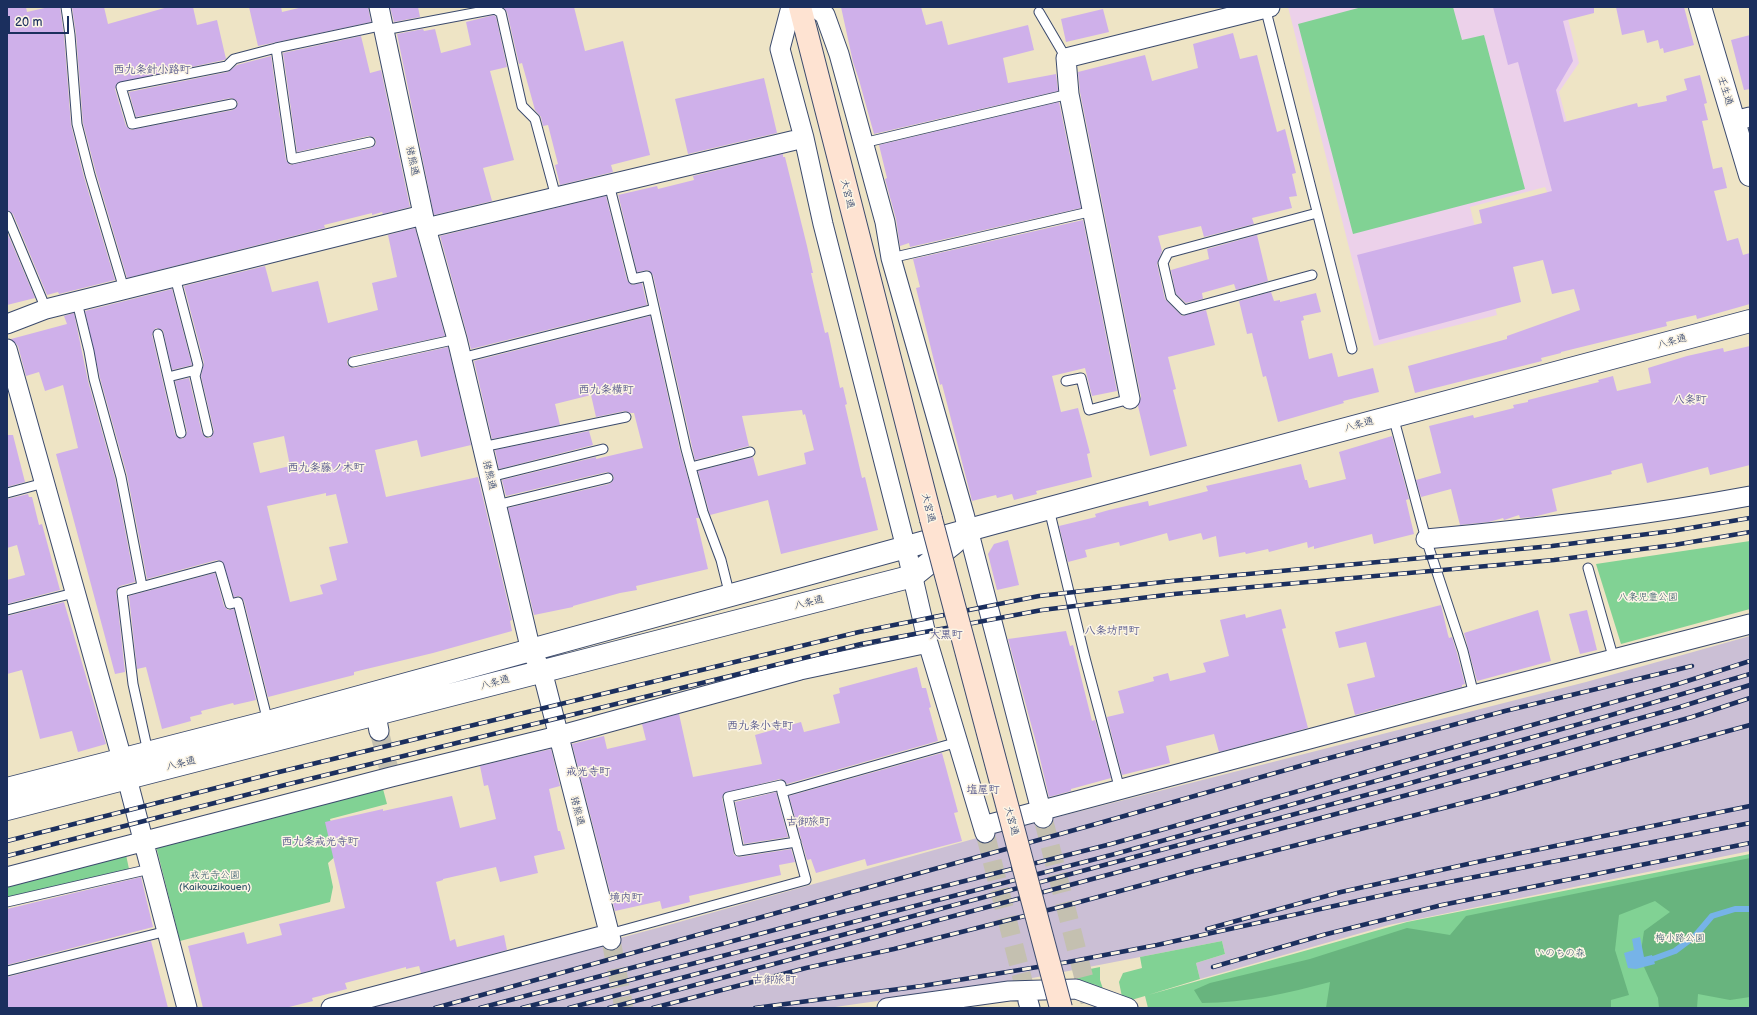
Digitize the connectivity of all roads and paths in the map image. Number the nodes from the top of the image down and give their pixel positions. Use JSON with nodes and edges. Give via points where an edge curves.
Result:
{"nodes":[{"id":1,"x":66,"y":7,"type":"edge"},
{"id":2,"x":379,"y":7,"type":"edge"},
{"id":3,"x":791,"y":7,"type":"edge"},
{"id":4,"x":800,"y":7,"type":"edge"},
{"id":5,"x":815,"y":7,"type":"edge"},
{"id":6,"x":1267,"y":7,"type":"edge"},
{"id":7,"x":1700,"y":7,"type":"edge"},
{"id":8,"x":1039,"y":12,"type":"dead end"},
{"id":9,"x":384,"y":28,"type":"junction"},
{"id":10,"x":276,"y":48,"type":"junction"},
{"id":11,"x":1066,"y":58,"type":"junction"},
{"id":12,"x":1069,"y":94,"type":"junction"},
{"id":13,"x":232,"y":104,"type":"dead end"},
{"id":14,"x":1742,"y":119,"type":"edge"},
{"id":15,"x":804,"y":138,"type":"junction"},
{"id":16,"x":370,"y":142,"type":"dead end"},
{"id":17,"x":863,"y":143,"type":"junction"},
{"id":18,"x":1750,"y":175,"type":"edge"},
{"id":19,"x":609,"y":184,"type":"junction"},
{"id":20,"x":556,"y":198,"type":"junction"},
{"id":21,"x":1093,"y":211,"type":"junction"},
{"id":22,"x":1317,"y":212,"type":"junction"},
{"id":23,"x":7,"y":216,"type":"edge"},
{"id":24,"x":425,"y":222,"type":"junction"},
{"id":25,"x":891,"y":258,"type":"junction"},
{"id":26,"x":1312,"y":276,"type":"dead end"},
{"id":27,"x":175,"y":277,"type":"junction"},
{"id":28,"x":124,"y":289,"type":"junction"},
{"id":29,"x":77,"y":302,"type":"junction"},
{"id":30,"x":46,"y":309,"type":"junction"},
{"id":31,"x":654,"y":309,"type":"junction"},
{"id":32,"x":1750,"y":321,"type":"edge"},
{"id":33,"x":7,"y":324,"type":"edge"},
{"id":34,"x":158,"y":334,"type":"dead end"},
{"id":35,"x":457,"y":339,"type":"junction"},
{"id":36,"x":7,"y":349,"type":"edge"},
{"id":37,"x":1352,"y":349,"type":"dead end"},
{"id":38,"x":461,"y":358,"type":"junction"},
{"id":39,"x":353,"y":362,"type":"dead end"},
{"id":40,"x":196,"y":370,"type":"junction"},
{"id":41,"x":168,"y":377,"type":"junction"},
{"id":42,"x":1066,"y":382,"type":"dead end"},
{"id":43,"x":1130,"y":399,"type":"joint"},
{"id":44,"x":1393,"y":416,"type":"junction"},
{"id":45,"x":626,"y":417,"type":"dead end"},
{"id":46,"x":208,"y":432,"type":"dead end"},
{"id":47,"x":181,"y":433,"type":"dead end"},
{"id":48,"x":482,"y":446,"type":"junction"},
{"id":49,"x":603,"y":449,"type":"dead end"},
{"id":50,"x":750,"y":452,"type":"dead end"},
{"id":51,"x":691,"y":467,"type":"junction"},
{"id":52,"x":490,"y":477,"type":"junction"},
{"id":53,"x":608,"y":478,"type":"dead end"},
{"id":54,"x":44,"y":483,"type":"junction"},
{"id":55,"x":7,"y":493,"type":"edge"},
{"id":56,"x":1750,"y":496,"type":"edge"},
{"id":57,"x":496,"y":505,"type":"junction"},
{"id":58,"x":1049,"y":509,"type":"junction"},
{"id":59,"x":969,"y":531,"type":"junction"},
{"id":60,"x":1426,"y":539,"type":"junction"},
{"id":61,"x":906,"y":548,"type":"junction"},
{"id":62,"x":1588,"y":568,"type":"dead end"},
{"id":63,"x":913,"y":576,"type":"junction"},
{"id":64,"x":142,"y":586,"type":"junction"},
{"id":65,"x":74,"y":593,"type":"junction"},
{"id":66,"x":730,"y":596,"type":"junction"},
{"id":67,"x":7,"y":610,"type":"edge"},
{"id":68,"x":1750,"y":624,"type":"edge"},
{"id":69,"x":928,"y":643,"type":"junction"},
{"id":70,"x":530,"y":651,"type":"junction"},
{"id":71,"x":1614,"y":660,"type":"junction"},
{"id":72,"x":542,"y":671,"type":"junction"},
{"id":73,"x":1474,"y":694,"type":"junction"},
{"id":74,"x":268,"y":722,"type":"junction"},
{"id":75,"x":558,"y":736,"type":"junction"},
{"id":76,"x":958,"y":742,"type":"junction"},
{"id":77,"x":148,"y":752,"type":"junction"},
{"id":78,"x":124,"y":768,"type":"junction"},
{"id":79,"x":7,"y":789,"type":"edge"},
{"id":80,"x":1120,"y":790,"type":"junction"},
{"id":81,"x":782,"y":792,"type":"junction"},
{"id":82,"x":7,"y":809,"type":"edge"},
{"id":83,"x":1042,"y":815,"type":"junction"},
{"id":84,"x":143,"y":842,"type":"junction"},
{"id":85,"x":796,"y":842,"type":"junction"},
{"id":86,"x":150,"y":869,"type":"junction"},
{"id":87,"x":7,"y":877,"type":"edge"},
{"id":88,"x":7,"y":902,"type":"edge"},
{"id":89,"x":167,"y":931,"type":"junction"},
{"id":90,"x":610,"y":937,"type":"junction"},
{"id":91,"x":7,"y":971,"type":"edge"},
{"id":92,"x":187,"y":1008,"type":"edge"},
{"id":93,"x":331,"y":1008,"type":"edge"},
{"id":94,"x":887,"y":1008,"type":"edge"},
{"id":95,"x":1061,"y":1008,"type":"edge"},
{"id":96,"x":1128,"y":1008,"type":"edge"}],
"edges":[{"from":1,"to":28,"type":"lane","via":[[77,124]]},
{"from":2,"to":9,"type":"street","name":"猪熊通"},
{"from":3,"to":15,"type":"street","via":[[780,49]]},
{"from":4,"to":95,"type":"main road","name":"大宮通","bridge":true,"via":[[931,519]]},
{"from":5,"to":17,"type":"street","via":[[825,15],[837,48]]},
{"from":6,"to":11,"type":"street"},
{"from":6,"to":22,"type":"lane"},
{"from":7,"to":14,"type":"street","name":"壬生通"},
{"from":8,"to":11,"type":"lane"},
{"from":9,"to":10,"type":"lane"},
{"from":9,"to":20,"type":"lane","via":[[495,9],[501,13],[522,106],[535,119]]},
{"from":9,"to":24,"type":"street","name":"猪熊通"},
{"from":10,"to":13,"type":"lane","via":[[234,59],[227,66],[121,87],[132,124]]},
{"from":10,"to":16,"type":"lane","via":[[292,159]]},
{"from":11,"to":12,"type":"street"},
{"from":12,"to":17,"type":"lane"},
{"from":12,"to":21,"type":"street"},
{"from":14,"to":18,"type":"street","name":"壬生通"},
{"from":15,"to":19,"type":"street"},
{"from":15,"to":61,"type":"street","via":[[825,232]]},
{"from":17,"to":25,"type":"street","via":[[885,222]]},
{"from":19,"to":20,"type":"street"},
{"from":19,"to":31,"type":"lane","via":[[633,279],[648,276]]},
{"from":20,"to":24,"type":"street"},
{"from":21,"to":25,"type":"lane"},
{"from":21,"to":43,"type":"street"},
{"from":22,"to":26,"type":"lane","via":[[1168,253],[1163,263],[1171,297],[1184,310]]},
{"from":22,"to":37,"type":"lane","via":[[1327,271]]},
{"from":23,"to":30,"type":"lane"},
{"from":24,"to":27,"type":"street"},
{"from":24,"to":35,"type":"street","name":"猪熊通"},
{"from":25,"to":59,"type":"street"},
{"from":27,"to":28,"type":"street"},
{"from":27,"to":40,"type":"lane","via":[[198,365]]},
{"from":28,"to":29,"type":"street"},
{"from":29,"to":30,"type":"street"},
{"from":29,"to":64,"type":"lane","via":[[120,477]]},
{"from":30,"to":33,"type":"street"},
{"from":31,"to":38,"type":"lane"},
{"from":31,"to":51,"type":"lane"},
{"from":32,"to":44,"type":"street","name":"八条通"},
{"from":34,"to":41,"type":"lane"},
{"from":35,"to":38,"type":"street","name":"猪熊通"},
{"from":35,"to":39,"type":"lane"},
{"from":36,"to":54,"type":"street"},
{"from":38,"to":48,"type":"street","name":"猪熊通"},
{"from":40,"to":41,"type":"lane"},
{"from":40,"to":46,"type":"lane","via":[[195,376]]},
{"from":41,"to":47,"type":"lane"},
{"from":42,"to":43,"type":"lane","via":[[1081,378],[1089,410]]},
{"from":44,"to":58,"type":"street","name":"八条通"},
{"from":44,"to":60,"type":"lane"},
{"from":45,"to":48,"type":"lane"},
{"from":48,"to":52,"type":"street","name":"猪熊通"},
{"from":49,"to":52,"type":"lane"},
{"from":50,"to":51,"type":"lane"},
{"from":51,"to":66,"type":"lane"},
{"from":52,"to":57,"type":"street","name":"猪熊通"},
{"from":53,"to":57,"type":"lane"},
{"from":54,"to":55,"type":"lane"},
{"from":54,"to":65,"type":"street"},
{"from":56,"to":60,"type":"street","via":[[1618,518]]},
{"from":57,"to":70,"type":"street","name":"猪熊通"},
{"from":58,"to":59,"type":"street","name":"八条通"},
{"from":58,"to":80,"type":"lane"},
{"from":59,"to":61,"type":"street","name":"八条通"},
{"from":59,"to":63,"type":"street","name":"八条通"},
{"from":59,"to":83,"type":"street"},
{"from":60,"to":73,"type":"lane"},
{"from":61,"to":63,"type":"street"},
{"from":61,"to":66,"type":"street","name":"八条通"},
{"from":62,"to":71,"type":"lane"},
{"from":63,"to":69,"type":"street"},
{"from":63,"to":72,"type":"street","name":"八条通"},
{"from":64,"to":74,"type":"lane","via":[[219,566],[230,604],[238,602]]},
{"from":64,"to":77,"type":"lane","via":[[122,592],[133,684]]},
{"from":65,"to":67,"type":"lane"},
{"from":65,"to":78,"type":"street"},
{"from":66,"to":70,"type":"street","name":"八条通"},
{"from":68,"to":71,"type":"street"},
{"from":69,"to":75,"type":"street","via":[[800,670]]},
{"from":69,"to":76,"type":"street"},
{"from":70,"to":72,"type":"street","name":"猪熊通"},
{"from":70,"to":74,"type":"street","name":"八条通"},
{"from":71,"to":73,"type":"street"},
{"from":72,"to":75,"type":"street","name":"猪熊通"},
{"from":72,"to":78,"type":"street","name":"八条通","via":[[378,723]]},
{"from":73,"to":80,"type":"street"},
{"from":74,"to":77,"type":"street","name":"八条通"},
{"from":75,"to":84,"type":"street"},
{"from":75,"to":90,"type":"street","name":"猪熊通"},
{"from":76,"to":81,"type":"lane"},
{"from":76,"to":83,"type":"street","via":[[984,830]]},
{"from":77,"to":78,"type":"street","name":"八条通"},
{"from":78,"to":79,"type":"street","name":"八条通"},
{"from":78,"to":82,"type":"street","name":"八条通"},
{"from":78,"to":84,"type":"street"},
{"from":80,"to":83,"type":"street"},
{"from":81,"to":85,"type":"lane"},
{"from":81,"to":85,"type":"lane","via":[[780,785],[728,797],[739,851]]},
{"from":84,"to":86,"type":"street"},
{"from":84,"to":87,"type":"street"},
{"from":85,"to":90,"type":"lane","via":[[806,880]]},
{"from":86,"to":88,"type":"lane"},
{"from":86,"to":89,"type":"street"},
{"from":89,"to":91,"type":"lane"},
{"from":89,"to":92,"type":"street"},
{"from":90,"to":93,"type":"street"},
{"from":94,"to":96,"type":"street","via":[[1009,991],[1076,989]]}]}
